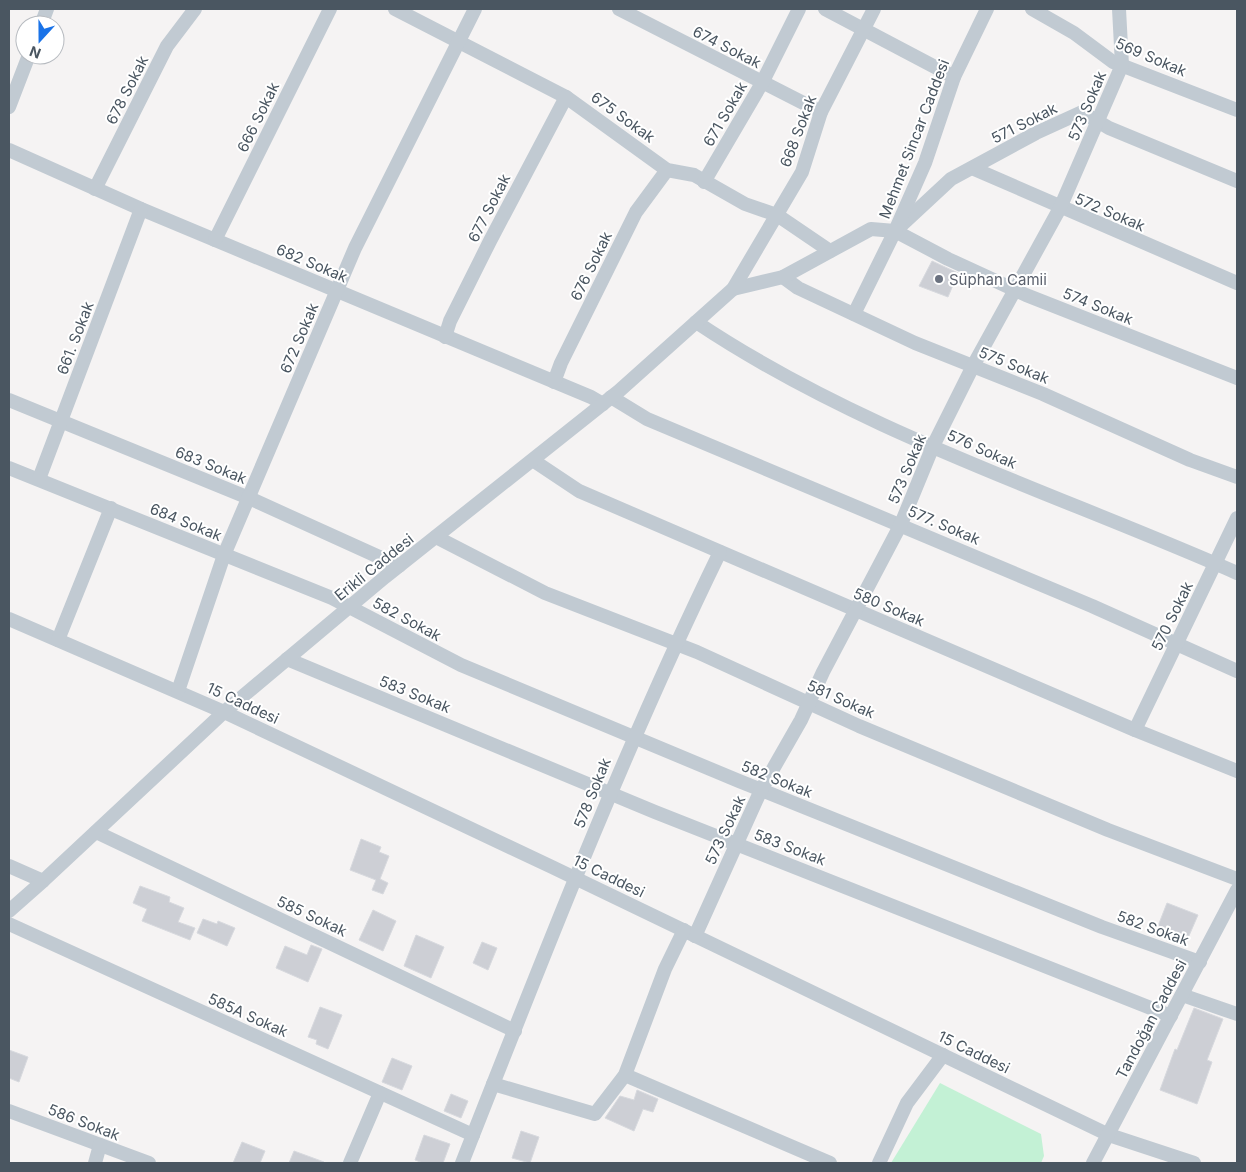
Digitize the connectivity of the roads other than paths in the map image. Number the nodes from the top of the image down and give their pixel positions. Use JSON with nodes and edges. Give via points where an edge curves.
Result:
{"nodes":[{"id":1,"x":196,"y":9,"type":"edge"},
{"id":2,"x":330,"y":9,"type":"edge"},
{"id":3,"x":395,"y":9,"type":"edge"},
{"id":4,"x":476,"y":9,"type":"edge"},
{"id":5,"x":619,"y":9,"type":"edge"},
{"id":6,"x":799,"y":9,"type":"edge"},
{"id":7,"x":825,"y":9,"type":"edge"},
{"id":8,"x":874,"y":9,"type":"edge"},
{"id":9,"x":988,"y":9,"type":"edge"},
{"id":10,"x":1032,"y":9,"type":"edge"},
{"id":11,"x":1119,"y":9,"type":"edge"},
{"id":12,"x":864,"y":28,"type":"junction"},
{"id":13,"x":459,"y":41,"type":"junction"},
{"id":14,"x":25,"y":65,"type":"edge"},
{"id":15,"x":1122,"y":65,"type":"junction"},
{"id":16,"x":954,"y":77,"type":"junction"},
{"id":17,"x":762,"y":83,"type":"junction"},
{"id":18,"x":566,"y":96,"type":"junction"},
{"id":19,"x":9,"y":107,"type":"edge"},
{"id":20,"x":1237,"y":110,"type":"edge"},
{"id":21,"x":821,"y":112,"type":"junction"},
{"id":22,"x":1098,"y":122,"type":"junction"},
{"id":23,"x":9,"y":150,"type":"edge"},
{"id":24,"x":972,"y":168,"type":"junction"},
{"id":25,"x":667,"y":170,"type":"junction"},
{"id":26,"x":1237,"y":181,"type":"edge"},
{"id":27,"x":704,"y":182,"type":"junction"},
{"id":28,"x":95,"y":189,"type":"junction"},
{"id":29,"x":1060,"y":208,"type":"junction"},
{"id":30,"x":141,"y":209,"type":"junction"},
{"id":31,"x":777,"y":215,"type":"junction"},
{"id":32,"x":896,"y":231,"type":"junction"},
{"id":33,"x":215,"y":240,"type":"junction"},
{"id":34,"x":830,"y":251,"type":"junction"},
{"id":35,"x":783,"y":277,"type":"junction"},
{"id":36,"x":1237,"y":283,"type":"edge"},
{"id":37,"x":733,"y":289,"type":"junction"},
{"id":38,"x":337,"y":290,"type":"junction"},
{"id":39,"x":1016,"y":291,"type":"junction"},
{"id":40,"x":854,"y":314,"type":"junction"},
{"id":41,"x":696,"y":322,"type":"junction"},
{"id":42,"x":446,"y":337,"type":"junction"},
{"id":43,"x":972,"y":366,"type":"junction"},
{"id":44,"x":1237,"y":378,"type":"edge"},
{"id":45,"x":554,"y":382,"type":"junction"},
{"id":46,"x":9,"y":400,"type":"edge"},
{"id":47,"x":607,"y":401,"type":"junction"},
{"id":48,"x":59,"y":421,"type":"junction"},
{"id":49,"x":933,"y":446,"type":"junction"},
{"id":50,"x":534,"y":461,"type":"junction"},
{"id":51,"x":9,"y":468,"type":"edge"},
{"id":52,"x":1237,"y":477,"type":"edge"},
{"id":53,"x":39,"y":479,"type":"junction"},
{"id":54,"x":249,"y":498,"type":"junction"},
{"id":55,"x":111,"y":508,"type":"junction"},
{"id":56,"x":1237,"y":518,"type":"edge"},
{"id":57,"x":901,"y":524,"type":"junction"},
{"id":58,"x":436,"y":537,"type":"junction"},
{"id":59,"x":720,"y":552,"type":"junction"},
{"id":60,"x":224,"y":555,"type":"junction"},
{"id":61,"x":1216,"y":563,"type":"junction"},
{"id":62,"x":399,"y":566,"type":"junction"},
{"id":63,"x":1237,"y":572,"type":"edge"},
{"id":64,"x":351,"y":606,"type":"junction"},
{"id":65,"x":856,"y":610,"type":"junction"},
{"id":66,"x":9,"y":619,"type":"edge"},
{"id":67,"x":58,"y":640,"type":"junction"},
{"id":68,"x":675,"y":644,"type":"junction"},
{"id":69,"x":1176,"y":644,"type":"junction"},
{"id":70,"x":287,"y":659,"type":"junction"},
{"id":71,"x":1237,"y":671,"type":"edge"},
{"id":72,"x":178,"y":692,"type":"junction"},
{"id":73,"x":810,"y":703,"type":"junction"},
{"id":74,"x":224,"y":712,"type":"junction"},
{"id":75,"x":1135,"y":730,"type":"junction"},
{"id":76,"x":633,"y":737,"type":"junction"},
{"id":77,"x":1237,"y":771,"type":"edge"},
{"id":78,"x":761,"y":790,"type":"junction"},
{"id":79,"x":609,"y":793,"type":"junction"},
{"id":80,"x":96,"y":832,"type":"junction"},
{"id":81,"x":736,"y":844,"type":"junction"},
{"id":82,"x":9,"y":866,"type":"edge"},
{"id":83,"x":575,"y":878,"type":"junction"},
{"id":84,"x":1237,"y":880,"type":"edge"},
{"id":85,"x":44,"y":881,"type":"junction"},
{"id":86,"x":1236,"y":896,"type":"edge"},
{"id":87,"x":9,"y":911,"type":"edge"},
{"id":88,"x":9,"y":924,"type":"edge"},
{"id":89,"x":689,"y":933,"type":"junction"},
{"id":90,"x":1200,"y":962,"type":"junction"},
{"id":91,"x":1182,"y":995,"type":"junction"},
{"id":92,"x":1237,"y":1014,"type":"edge"},
{"id":93,"x":1171,"y":1016,"type":"junction"},
{"id":94,"x":515,"y":1030,"type":"junction"},
{"id":95,"x":943,"y":1055,"type":"junction"},
{"id":96,"x":625,"y":1075,"type":"junction"},
{"id":97,"x":494,"y":1084,"type":"junction"},
{"id":98,"x":380,"y":1093,"type":"junction"},
{"id":99,"x":9,"y":1111,"type":"edge"},
{"id":100,"x":474,"y":1135,"type":"junction"},
{"id":101,"x":1109,"y":1135,"type":"junction"},
{"id":102,"x":100,"y":1145,"type":"junction"},
{"id":103,"x":95,"y":1163,"type":"edge"},
{"id":104,"x":149,"y":1163,"type":"edge"},
{"id":105,"x":350,"y":1163,"type":"edge"},
{"id":106,"x":462,"y":1163,"type":"edge"},
{"id":107,"x":830,"y":1163,"type":"edge"},
{"id":108,"x":879,"y":1163,"type":"edge"},
{"id":109,"x":1094,"y":1163,"type":"edge"},
{"id":110,"x":1194,"y":1163,"type":"edge"}],
"edges":[{"from":1,"to":28,"type":"street","name":"678 Sokak","via":[[168,46]]},
{"from":2,"to":33,"type":"street","name":"666 Sokak"},
{"from":3,"to":13,"type":"street","name":"675 Sokak"},
{"from":4,"to":13,"type":"street","name":"672 Sokak"},
{"from":5,"to":17,"type":"street","name":"674 Sokak"},
{"from":6,"to":17,"type":"street","name":"671 Sokak"},
{"from":7,"to":12,"type":"street"},
{"from":8,"to":12,"type":"street","name":"668 Sokak"},
{"from":9,"to":16,"type":"street","name":"Mehmet Sincar Caddesi"},
{"from":10,"to":15,"type":"street","name":"569 Sokak","via":[[1074,32],[1113,62]]},
{"from":11,"to":15,"type":"street","name":"573 Sokak"},
{"from":12,"to":16,"type":"street"},
{"from":12,"to":21,"type":"street","name":"668 Sokak"},
{"from":13,"to":18,"type":"street","name":"675 Sokak"},
{"from":13,"to":38,"type":"street","name":"672 Sokak"},
{"from":14,"to":19,"type":"street"},
{"from":15,"to":20,"type":"street","name":"569 Sokak"},
{"from":15,"to":22,"type":"street","name":"573 Sokak"},
{"from":16,"to":32,"type":"street","name":"Mehmet Sincar Caddesi","via":[[925,163]]},
{"from":17,"to":21,"type":"street","name":"674 Sokak"},
{"from":17,"to":27,"type":"street","name":"671 Sokak"},
{"from":18,"to":25,"type":"street","name":"675 Sokak"},
{"from":18,"to":42,"type":"street","name":"677 Sokak","via":[[450,321]]},
{"from":21,"to":31,"type":"street","name":"668 Sokak","via":[[802,172]]},
{"from":22,"to":24,"type":"street","name":"571 Sokak","via":[[1082,112]]},
{"from":22,"to":26,"type":"street","name":"571 Sokak"},
{"from":22,"to":29,"type":"street","name":"573 Sokak"},
{"from":23,"to":28,"type":"street","name":"682 Sokak"},
{"from":24,"to":29,"type":"street","name":"572 Sokak"},
{"from":24,"to":32,"type":"street","name":"571 Sokak","via":[[952,179]]},
{"from":25,"to":27,"type":"street","name":"675 Sokak","via":[[694,176]]},
{"from":25,"to":45,"type":"street","name":"676 Sokak","via":[[636,212]]},
{"from":27,"to":31,"type":"street","name":"675 Sokak","via":[[745,204]]},
{"from":28,"to":30,"type":"street","name":"682 Sokak"},
{"from":29,"to":36,"type":"street","name":"572 Sokak"},
{"from":29,"to":39,"type":"street","name":"573 Sokak"},
{"from":30,"to":33,"type":"street","name":"682 Sokak"},
{"from":30,"to":48,"type":"street","name":"661. Sokak","via":[[90,348]]},
{"from":31,"to":34,"type":"street","name":"675 Sokak"},
{"from":31,"to":37,"type":"street","name":"668 Sokak"},
{"from":32,"to":34,"type":"street","name":"Mehmet Sincar Caddesi","via":[[872,229]]},
{"from":32,"to":39,"type":"street","name":"574 Sokak"},
{"from":32,"to":40,"type":"street"},
{"from":33,"to":38,"type":"street","name":"682 Sokak"},
{"from":34,"to":35,"type":"street","name":"Mehmet Sincar Caddesi"},
{"from":35,"to":37,"type":"street","name":"Mehmet Sincar Caddesi"},
{"from":35,"to":40,"type":"street","name":"575 Sokak","via":[[798,288]]},
{"from":37,"to":41,"type":"street","name":"Erikli Caddesi"},
{"from":38,"to":42,"type":"street","name":"682 Sokak"},
{"from":38,"to":54,"type":"street","name":"672 Sokak"},
{"from":39,"to":43,"type":"street","name":"573 Sokak"},
{"from":39,"to":44,"type":"street","name":"574 Sokak"},
{"from":40,"to":43,"type":"street","name":"575 Sokak","via":[[915,344]]},
{"from":41,"to":47,"type":"street","name":"Erikli Caddesi"},
{"from":41,"to":49,"type":"street","name":"576 Sokak","via":[[745,355]]},
{"from":42,"to":45,"type":"street","name":"682 Sokak"},
{"from":43,"to":49,"type":"street","name":"573 Sokak"},
{"from":43,"to":52,"type":"street","name":"575 Sokak"},
{"from":45,"to":47,"type":"street","name":"682 Sokak"},
{"from":46,"to":48,"type":"street","name":"683 Sokak"},
{"from":47,"to":50,"type":"street","name":"Erikli Caddesi"},
{"from":47,"to":57,"type":"street","name":"577. Sokak"},
{"from":48,"to":53,"type":"street","name":"661. Sokak"},
{"from":48,"to":54,"type":"street","name":"683 Sokak"},
{"from":49,"to":57,"type":"street","name":"573 Sokak"},
{"from":49,"to":61,"type":"street","name":"576 Sokak"},
{"from":50,"to":58,"type":"street","name":"Erikli Caddesi"},
{"from":50,"to":59,"type":"street","name":"580 Sokak","via":[[579,491]]},
{"from":51,"to":53,"type":"street","name":"684 Sokak"},
{"from":53,"to":55,"type":"street","name":"684 Sokak"},
{"from":54,"to":60,"type":"street","name":"672 Sokak"},
{"from":54,"to":62,"type":"street","name":"683 Sokak"},
{"from":55,"to":60,"type":"street","name":"684 Sokak"},
{"from":55,"to":67,"type":"street"},
{"from":56,"to":61,"type":"street","name":"570 Sokak"},
{"from":57,"to":65,"type":"street","name":"573 Sokak"},
{"from":57,"to":69,"type":"street","name":"577. Sokak"},
{"from":58,"to":62,"type":"street","name":"Erikli Caddesi"},
{"from":58,"to":68,"type":"street","name":"581 Sokak","via":[[545,593]]},
{"from":59,"to":65,"type":"street","name":"580 Sokak"},
{"from":59,"to":68,"type":"street","name":"578 Sokak"},
{"from":60,"to":64,"type":"street","name":"684 Sokak"},
{"from":60,"to":72,"type":"street","name":"672 Sokak"},
{"from":61,"to":63,"type":"street","name":"576 Sokak"},
{"from":61,"to":69,"type":"street","name":"570 Sokak"},
{"from":62,"to":64,"type":"street","name":"Erikli Caddesi"},
{"from":64,"to":70,"type":"street","name":"Erikli Caddesi"},
{"from":64,"to":76,"type":"street","name":"582 Sokak","via":[[461,665]]},
{"from":65,"to":73,"type":"street","name":"573 Sokak"},
{"from":65,"to":75,"type":"street","name":"580 Sokak"},
{"from":66,"to":67,"type":"street","name":"15 Caddesi"},
{"from":67,"to":72,"type":"street","name":"15 Caddesi"},
{"from":68,"to":73,"type":"street","name":"581 Sokak"},
{"from":68,"to":76,"type":"street","name":"578 Sokak"},
{"from":69,"to":71,"type":"street","name":"577. Sokak"},
{"from":69,"to":75,"type":"street","name":"570 Sokak"},
{"from":70,"to":74,"type":"street","name":"Erikli Caddesi"},
{"from":70,"to":79,"type":"street","name":"583 Sokak"},
{"from":72,"to":74,"type":"street","name":"15 Caddesi"},
{"from":73,"to":78,"type":"street","name":"573 Sokak"},
{"from":73,"to":84,"type":"street","name":"581 Sokak","via":[[1108,830]]},
{"from":74,"to":80,"type":"street","name":"Erikli Caddesi"},
{"from":74,"to":83,"type":"street","name":"15 Caddesi"},
{"from":75,"to":77,"type":"street","name":"580 Sokak"},
{"from":76,"to":78,"type":"street","name":"582 Sokak"},
{"from":76,"to":79,"type":"street","name":"578 Sokak"},
{"from":78,"to":81,"type":"street","name":"573 Sokak"},
{"from":78,"to":90,"type":"street","name":"582 Sokak","via":[[1102,927]]},
{"from":79,"to":81,"type":"street","name":"583 Sokak"},
{"from":79,"to":83,"type":"street","name":"578 Sokak"},
{"from":80,"to":85,"type":"street","name":"Erikli Caddesi"},
{"from":80,"to":94,"type":"street","name":"585 Sokak"},
{"from":81,"to":89,"type":"street","name":"573 Sokak"},
{"from":81,"to":93,"type":"street","name":"583 Sokak"},
{"from":82,"to":85,"type":"street"},
{"from":83,"to":89,"type":"street","name":"15 Caddesi"},
{"from":83,"to":94,"type":"street","name":"578 Sokak"},
{"from":85,"to":87,"type":"street","name":"Erikli Caddesi"},
{"from":86,"to":90,"type":"street","name":"Tandoğan Caddesi"},
{"from":88,"to":98,"type":"street","name":"585A Sokak"},
{"from":89,"to":95,"type":"street","name":"15 Caddesi"},
{"from":89,"to":96,"type":"street","name":"573 Sokak","via":[[665,969]]},
{"from":90,"to":91,"type":"street","name":"Tandoğan Caddesi"},
{"from":91,"to":92,"type":"street"},
{"from":91,"to":93,"type":"street","name":"Tandoğan Caddesi"},
{"from":93,"to":101,"type":"street","name":"Tandoğan Caddesi"},
{"from":94,"to":97,"type":"street","name":"578 Sokak"},
{"from":95,"to":101,"type":"street","name":"15 Caddesi"},
{"from":95,"to":108,"type":"street","via":[[907,1102]]},
{"from":96,"to":97,"type":"street","name":"573 Sokak","via":[[595,1114]]},
{"from":96,"to":107,"type":"street"},
{"from":97,"to":100,"type":"street","name":"578 Sokak"},
{"from":98,"to":100,"type":"street","name":"585A Sokak"},
{"from":98,"to":105,"type":"street"},
{"from":99,"to":102,"type":"street","name":"586 Sokak"},
{"from":100,"to":106,"type":"street","name":"578 Sokak"},
{"from":101,"to":109,"type":"street","name":"Tandoğan Caddesi"},
{"from":101,"to":110,"type":"street","name":"15 Caddesi"},
{"from":102,"to":103,"type":"street"},
{"from":102,"to":104,"type":"street","name":"586 Sokak"}]}
